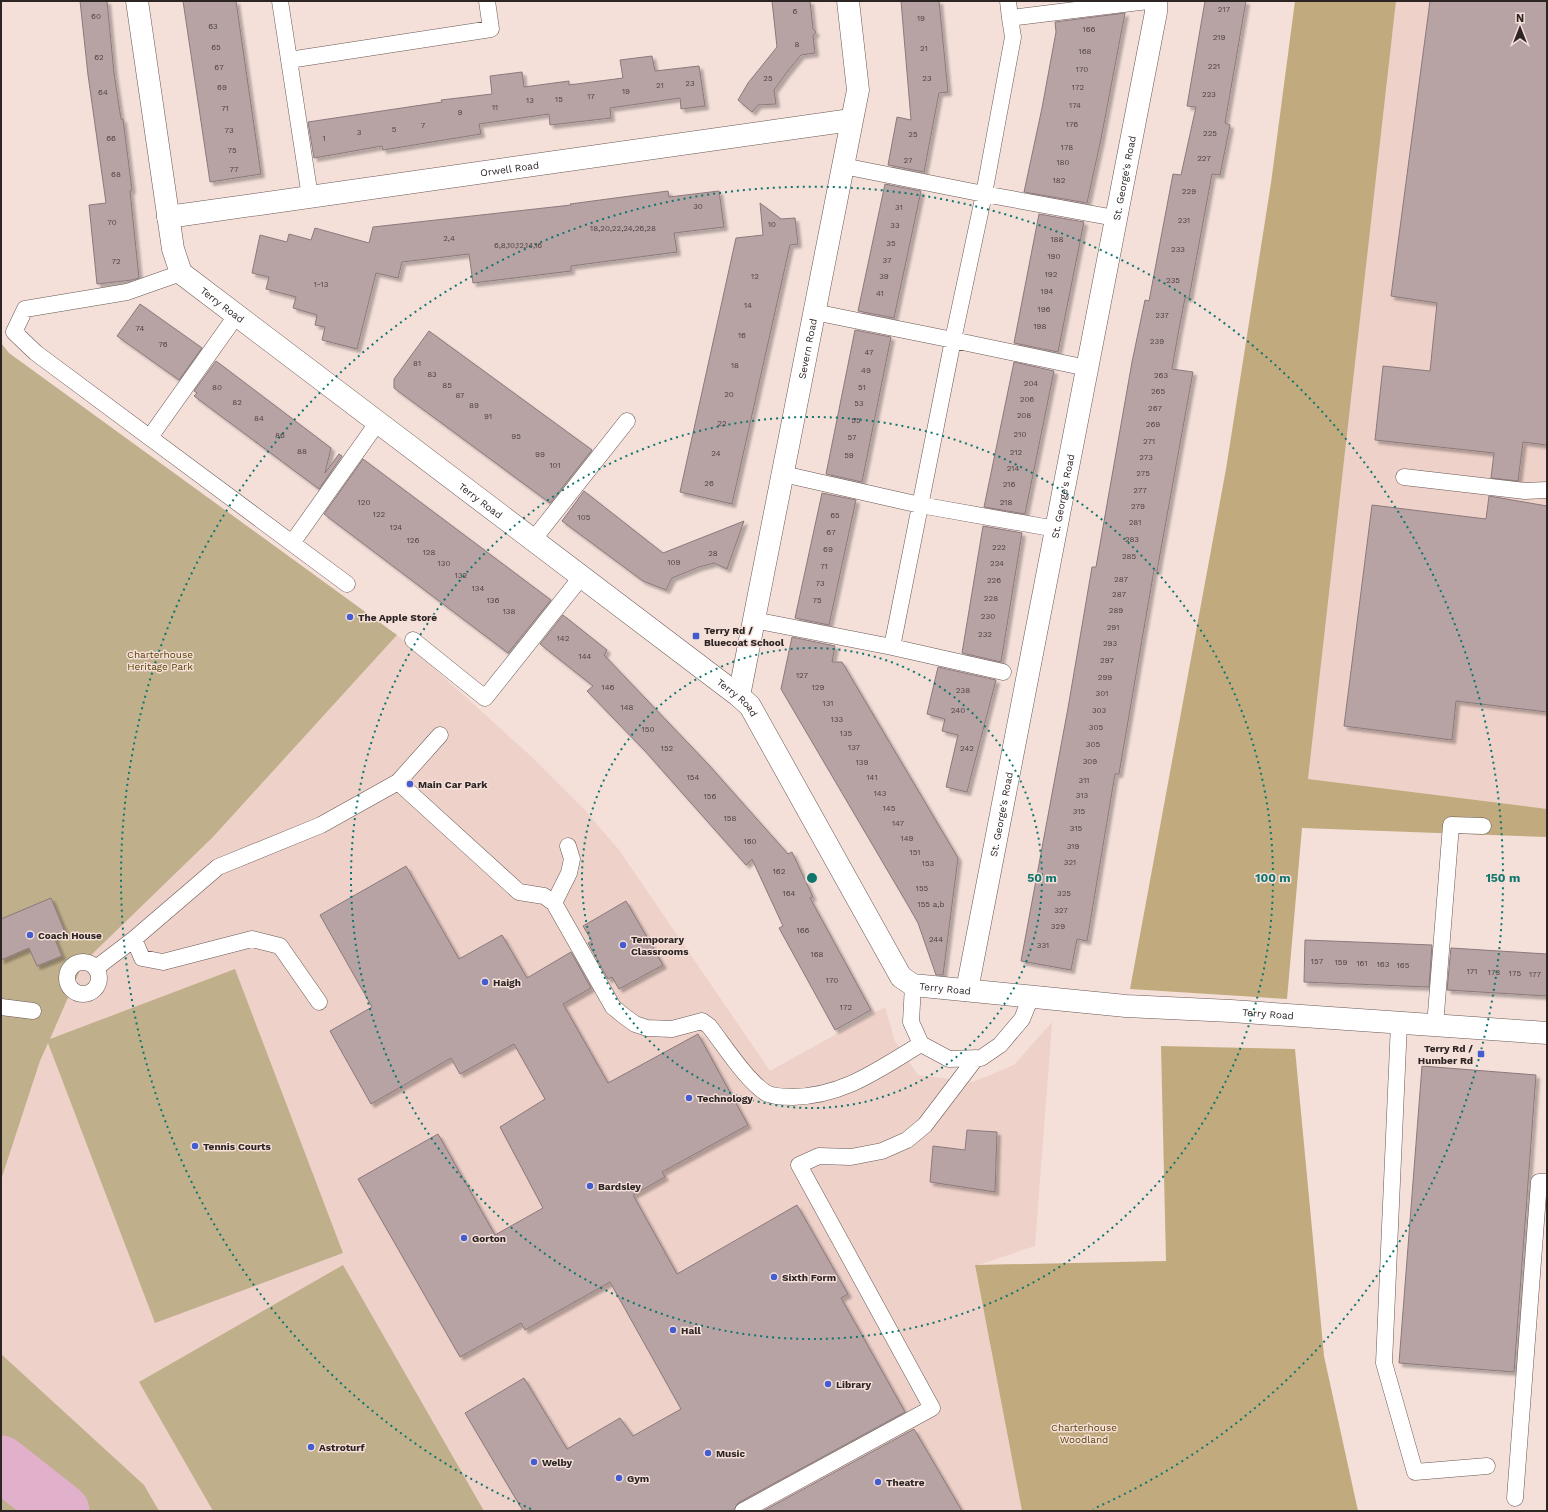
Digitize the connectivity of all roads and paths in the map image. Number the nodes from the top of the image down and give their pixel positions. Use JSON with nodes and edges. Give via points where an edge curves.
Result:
{"nodes":[{"id":1,"x":137,"y":1,"type":"edge"},
{"id":2,"x":280,"y":1,"type":"edge"},
{"id":3,"x":487,"y":1,"type":"edge"},
{"id":4,"x":848,"y":1,"type":"edge"},
{"id":5,"x":1008,"y":1,"type":"edge"},
{"id":6,"x":1148,"y":1,"type":"edge"},
{"id":7,"x":1156,"y":1,"type":"edge"},
{"id":8,"x":1010,"y":18,"type":"junction"},
{"id":9,"x":289,"y":60,"type":"junction"},
{"id":10,"x":851,"y":120,"type":"junction"},
{"id":11,"x":842,"y":166,"type":"junction"},
{"id":12,"x":984,"y":194,"type":"junction"},
{"id":13,"x":310,"y":197,"type":"junction"},
{"id":14,"x":168,"y":217,"type":"junction"},
{"id":15,"x":1115,"y":218,"type":"junction"},
{"id":16,"x":181,"y":273,"type":"junction"},
{"id":17,"x":814,"y":312,"type":"junction"},
{"id":18,"x":236,"y":316,"type":"junction"},
{"id":19,"x":953,"y":340,"type":"junction"},
{"id":20,"x":1087,"y":368,"type":"junction"},
{"id":21,"x":627,"y":420,"type":"dead end"},
{"id":22,"x":378,"y":422,"type":"junction"},
{"id":23,"x":150,"y":438,"type":"junction"},
{"id":24,"x":783,"y":474,"type":"junction"},
{"id":25,"x":1404,"y":478,"type":"dead end"},
{"id":26,"x":1547,"y":490,"type":"edge"},
{"id":27,"x":920,"y":505,"type":"junction"},
{"id":28,"x":1056,"y":529,"type":"junction"},
{"id":29,"x":533,"y":540,"type":"junction"},
{"id":30,"x":292,"y":543,"type":"junction"},
{"id":31,"x":582,"y":576,"type":"junction"},
{"id":32,"x":347,"y":584,"type":"dead end"},
{"id":33,"x":754,"y":620,"type":"junction"},
{"id":34,"x":413,"y":640,"type":"dead end"},
{"id":35,"x":892,"y":647,"type":"junction"},
{"id":36,"x":1004,"y":672,"type":"dead end"},
{"id":37,"x":739,"y":696,"type":"junction"},
{"id":38,"x":440,"y":736,"type":"dead end"},
{"id":39,"x":398,"y":782,"type":"junction"},
{"id":40,"x":1483,"y":826,"type":"dead end"},
{"id":41,"x":568,"y":846,"type":"dead end"},
{"id":42,"x":554,"y":903,"type":"junction"},
{"id":43,"x":134,"y":939,"type":"junction"},
{"id":44,"x":96,"y":968,"type":"dead end"},
{"id":45,"x":913,"y":985,"type":"junction"},
{"id":46,"x":967,"y":990,"type":"junction"},
{"id":47,"x":1031,"y":997,"type":"junction"},
{"id":48,"x":319,"y":1002,"type":"dead end"},
{"id":49,"x":1,"y":1007,"type":"edge"},
{"id":50,"x":33,"y":1012,"type":"dead end"},
{"id":51,"x":1400,"y":1023,"type":"junction"},
{"id":52,"x":1435,"y":1026,"type":"junction"},
{"id":53,"x":1547,"y":1033,"type":"edge"},
{"id":54,"x":921,"y":1044,"type":"junction"},
{"id":55,"x":976,"y":1058,"type":"junction"},
{"id":56,"x":1547,"y":1182,"type":"edge"},
{"id":57,"x":1487,"y":1466,"type":"dead end"},
{"id":58,"x":1515,"y":1498,"type":"dead end"},
{"id":59,"x":743,"y":1511,"type":"edge"}],
"edges":[{"from":1,"to":14,"type":"street"},
{"from":2,"to":9,"type":"lane"},
{"from":3,"to":9,"type":"lane","via":[[491,29]]},
{"from":4,"to":10,"type":"street","name":"Severn Road","via":[[858,90]]},
{"from":5,"to":8,"type":"lane"},
{"from":6,"to":8,"type":"lane"},
{"from":7,"to":15,"type":"street","name":"St. George's Road","via":[[1156,12]]},
{"from":8,"to":12,"type":"lane","via":[[1013,37]]},
{"from":9,"to":13,"type":"lane"},
{"from":10,"to":11,"type":"street","name":"Severn Road"},
{"from":10,"to":13,"type":"street","name":"Orwell Road"},
{"from":11,"to":12,"type":"lane"},
{"from":11,"to":17,"type":"street","name":"Severn Road"},
{"from":12,"to":15,"type":"lane"},
{"from":12,"to":19,"type":"lane"},
{"from":13,"to":14,"type":"street","name":"Orwell Road"},
{"from":14,"to":16,"type":"street"},
{"from":15,"to":20,"type":"street","name":"St. George's Road"},
{"from":16,"to":18,"type":"street","name":"Terry Road"},
{"from":16,"to":23,"type":"lane","via":[[128,292],[25,309],[14,332],[36,353]]},
{"from":17,"to":19,"type":"lane"},
{"from":17,"to":24,"type":"street","name":"Severn Road"},
{"from":18,"to":22,"type":"street","name":"Terry Road"},
{"from":18,"to":23,"type":"lane"},
{"from":19,"to":20,"type":"lane"},
{"from":19,"to":27,"type":"lane"},
{"from":20,"to":28,"type":"street","name":"St. George's Road"},
{"from":21,"to":29,"type":"lane"},
{"from":22,"to":29,"type":"street","name":"Terry Road"},
{"from":22,"to":30,"type":"lane"},
{"from":23,"to":30,"type":"lane"},
{"from":24,"to":27,"type":"lane"},
{"from":24,"to":33,"type":"street","name":"Severn Road"},
{"from":25,"to":26,"type":"lane","via":[[1525,491]]},
{"from":27,"to":28,"type":"lane"},
{"from":27,"to":35,"type":"lane"},
{"from":28,"to":46,"type":"street","name":"St. George's Road"},
{"from":29,"to":31,"type":"street","name":"Terry Road"},
{"from":30,"to":32,"type":"lane"},
{"from":31,"to":34,"type":"lane","via":[[486,698]]},
{"from":31,"to":37,"type":"street","name":"Terry Road"},
{"from":33,"to":35,"type":"lane"},
{"from":33,"to":37,"type":"street","name":"Severn Road"},
{"from":35,"to":36,"type":"lane"},
{"from":37,"to":45,"type":"street","name":"Terry Road","via":[[750,706],[901,977]]},
{"from":38,"to":39,"type":"lane"},
{"from":39,"to":42,"type":"lane","via":[[521,894],[544,896]]},
{"from":39,"to":43,"type":"lane","via":[[321,825],[218,867]]},
{"from":40,"to":52,"type":"lane","via":[[1451,825]]},
{"from":41,"to":42,"type":"lane","via":[[572,859],[569,873]]},
{"from":42,"to":54,"type":"lane","via":[[614,1007],[635,1024],[647,1028],[672,1029],[702,1021],[767,1094],[805,1097],[847,1086],[874,1074]]},
{"from":43,"to":44,"type":"lane"},
{"from":43,"to":48,"type":"lane","via":[[142,958],[163,962],[252,939],[280,946]]},
{"from":45,"to":46,"type":"street","name":"Terry Road"},
{"from":45,"to":54,"type":"lane","via":[[911,1022]]},
{"from":46,"to":47,"type":"street","name":"Terry Road"},
{"from":47,"to":51,"type":"street","name":"Terry Road","via":[[1126,1006]]},
{"from":47,"to":55,"type":"lane","via":[[1022,1019],[1000,1045],[981,1058]]},
{"from":49,"to":50,"type":"lane"},
{"from":51,"to":52,"type":"street","name":"Terry Road"},
{"from":51,"to":57,"type":"lane","via":[[1384,1363],[1414,1472]]},
{"from":52,"to":53,"type":"street","name":"Terry Road"},
{"from":54,"to":55,"type":"lane","via":[[949,1059]]},
{"from":55,"to":59,"type":"lane","via":[[925,1125],[906,1140],[882,1151],[851,1157],[819,1156],[799,1165],[932,1408]]},
{"from":56,"to":58,"type":"lane","via":[[1539,1182]]}]}
